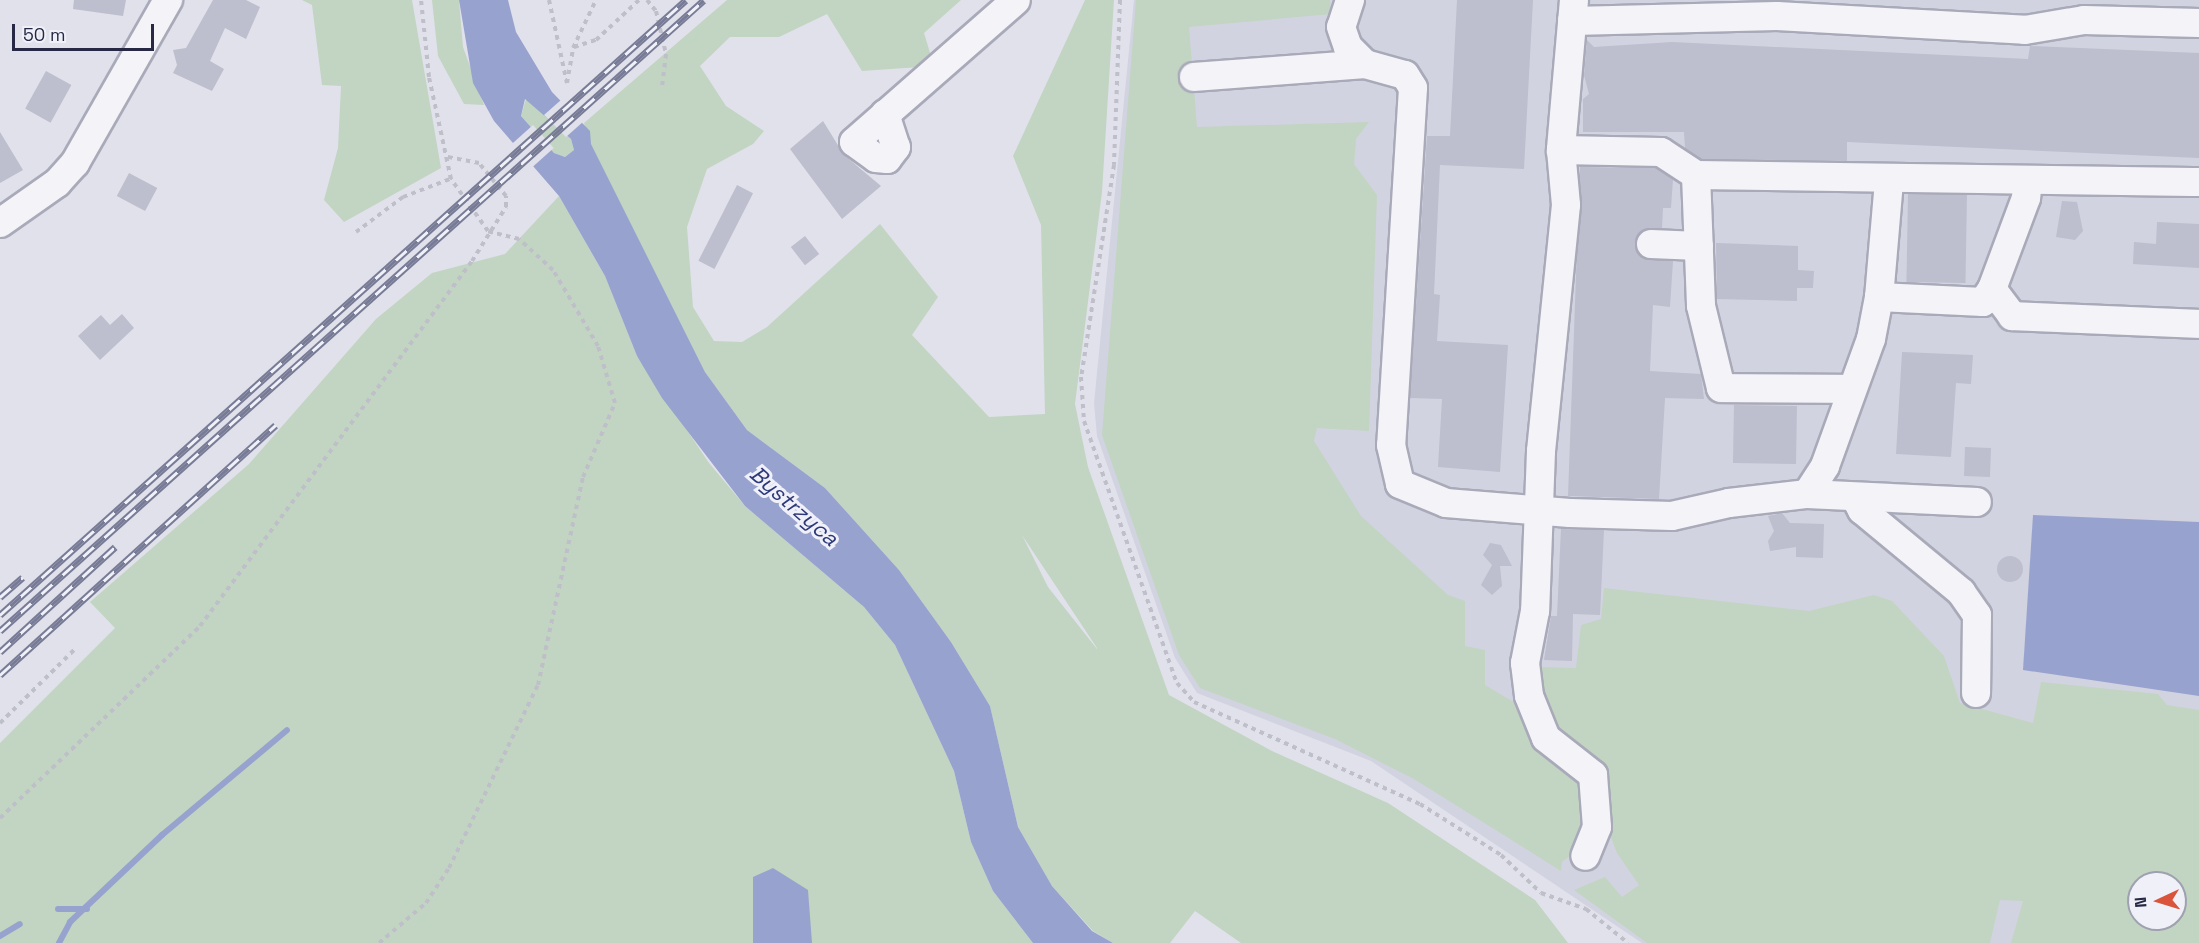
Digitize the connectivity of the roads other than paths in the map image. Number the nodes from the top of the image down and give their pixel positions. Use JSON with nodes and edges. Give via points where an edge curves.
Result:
{"nodes":[{"id":1,"x":168,"y":0,"type":"edge"},
{"id":2,"x":1016,"y":0,"type":"edge"},
{"id":3,"x":1350,"y":0,"type":"edge"},
{"id":4,"x":1723,"y":5,"type":"edge"},
{"id":5,"x":1573,"y":11,"type":"edge"},
{"id":6,"x":2170,"y":11,"type":"edge"},
{"id":7,"x":2199,"y":23,"type":"edge"},
{"id":8,"x":1365,"y":64,"type":"junction"},
{"id":9,"x":1194,"y":77,"type":"dead end"},
{"id":10,"x":885,"y":114,"type":"dead end"},
{"id":11,"x":1561,"y":150,"type":"junction"},
{"id":12,"x":1696,"y":175,"type":"junction"},
{"id":13,"x":2028,"y":180,"type":"junction"},
{"id":14,"x":1889,"y":181,"type":"junction"},
{"id":15,"x":2199,"y":182,"type":"edge"},
{"id":16,"x":0,"y":223,"type":"edge"},
{"id":17,"x":1651,"y":244,"type":"dead end"},
{"id":18,"x":1699,"y":246,"type":"junction"},
{"id":19,"x":1992,"y":289,"type":"junction"},
{"id":20,"x":1879,"y":297,"type":"junction"},
{"id":21,"x":2199,"y":324,"type":"edge"},
{"id":22,"x":1852,"y":390,"type":"junction"},
{"id":23,"x":1807,"y":494,"type":"junction"},
{"id":24,"x":1855,"y":497,"type":"junction"},
{"id":25,"x":1977,"y":502,"type":"dead end"},
{"id":26,"x":1538,"y":511,"type":"junction"},
{"id":27,"x":1976,"y":693,"type":"dead end"},
{"id":28,"x":1586,"y":856,"type":"dead end"}],
"edges":[{"from":1,"to":16,"type":"street","via":[[75,163],[57,183]]},
{"from":2,"to":10,"type":"street"},
{"from":3,"to":8,"type":"street","via":[[1342,16],[1343,38]]},
{"from":4,"to":5,"type":"street"},
{"from":4,"to":6,"type":"street","via":[[1888,22],[2025,30]]},
{"from":5,"to":11,"type":"street"},
{"from":6,"to":7,"type":"street"},
{"from":8,"to":9,"type":"street"},
{"from":8,"to":26,"type":"street","via":[[1406,75],[1413,88],[1414,124],[1407,137],[1400,237],[1394,473],[1400,484],[1426,499]]},
{"from":11,"to":12,"type":"street","via":[[1661,152]]},
{"from":11,"to":26,"type":"street","via":[[1566,205]]},
{"from":12,"to":14,"type":"street"},
{"from":12,"to":18,"type":"street"},
{"from":13,"to":14,"type":"street"},
{"from":13,"to":15,"type":"street"},
{"from":13,"to":19,"type":"street","via":[[2026,198]]},
{"from":14,"to":20,"type":"street"},
{"from":17,"to":18,"type":"street"},
{"from":18,"to":22,"type":"street","via":[[1701,306],[1721,388]]},
{"from":19,"to":20,"type":"street","via":[[1983,302]]},
{"from":19,"to":21,"type":"street","via":[[2012,316]]},
{"from":20,"to":22,"type":"street"},
{"from":22,"to":23,"type":"street","via":[[1818,484]]},
{"from":23,"to":24,"type":"street"},
{"from":23,"to":26,"type":"street","via":[[1729,503],[1672,516]]},
{"from":24,"to":25,"type":"street"},
{"from":24,"to":27,"type":"street","via":[[1862,510],[1961,592],[1977,615]]},
{"from":26,"to":28,"type":"street","via":[[1535,611],[1525,663],[1529,696],[1546,738],[1593,775],[1597,827]]}]}
